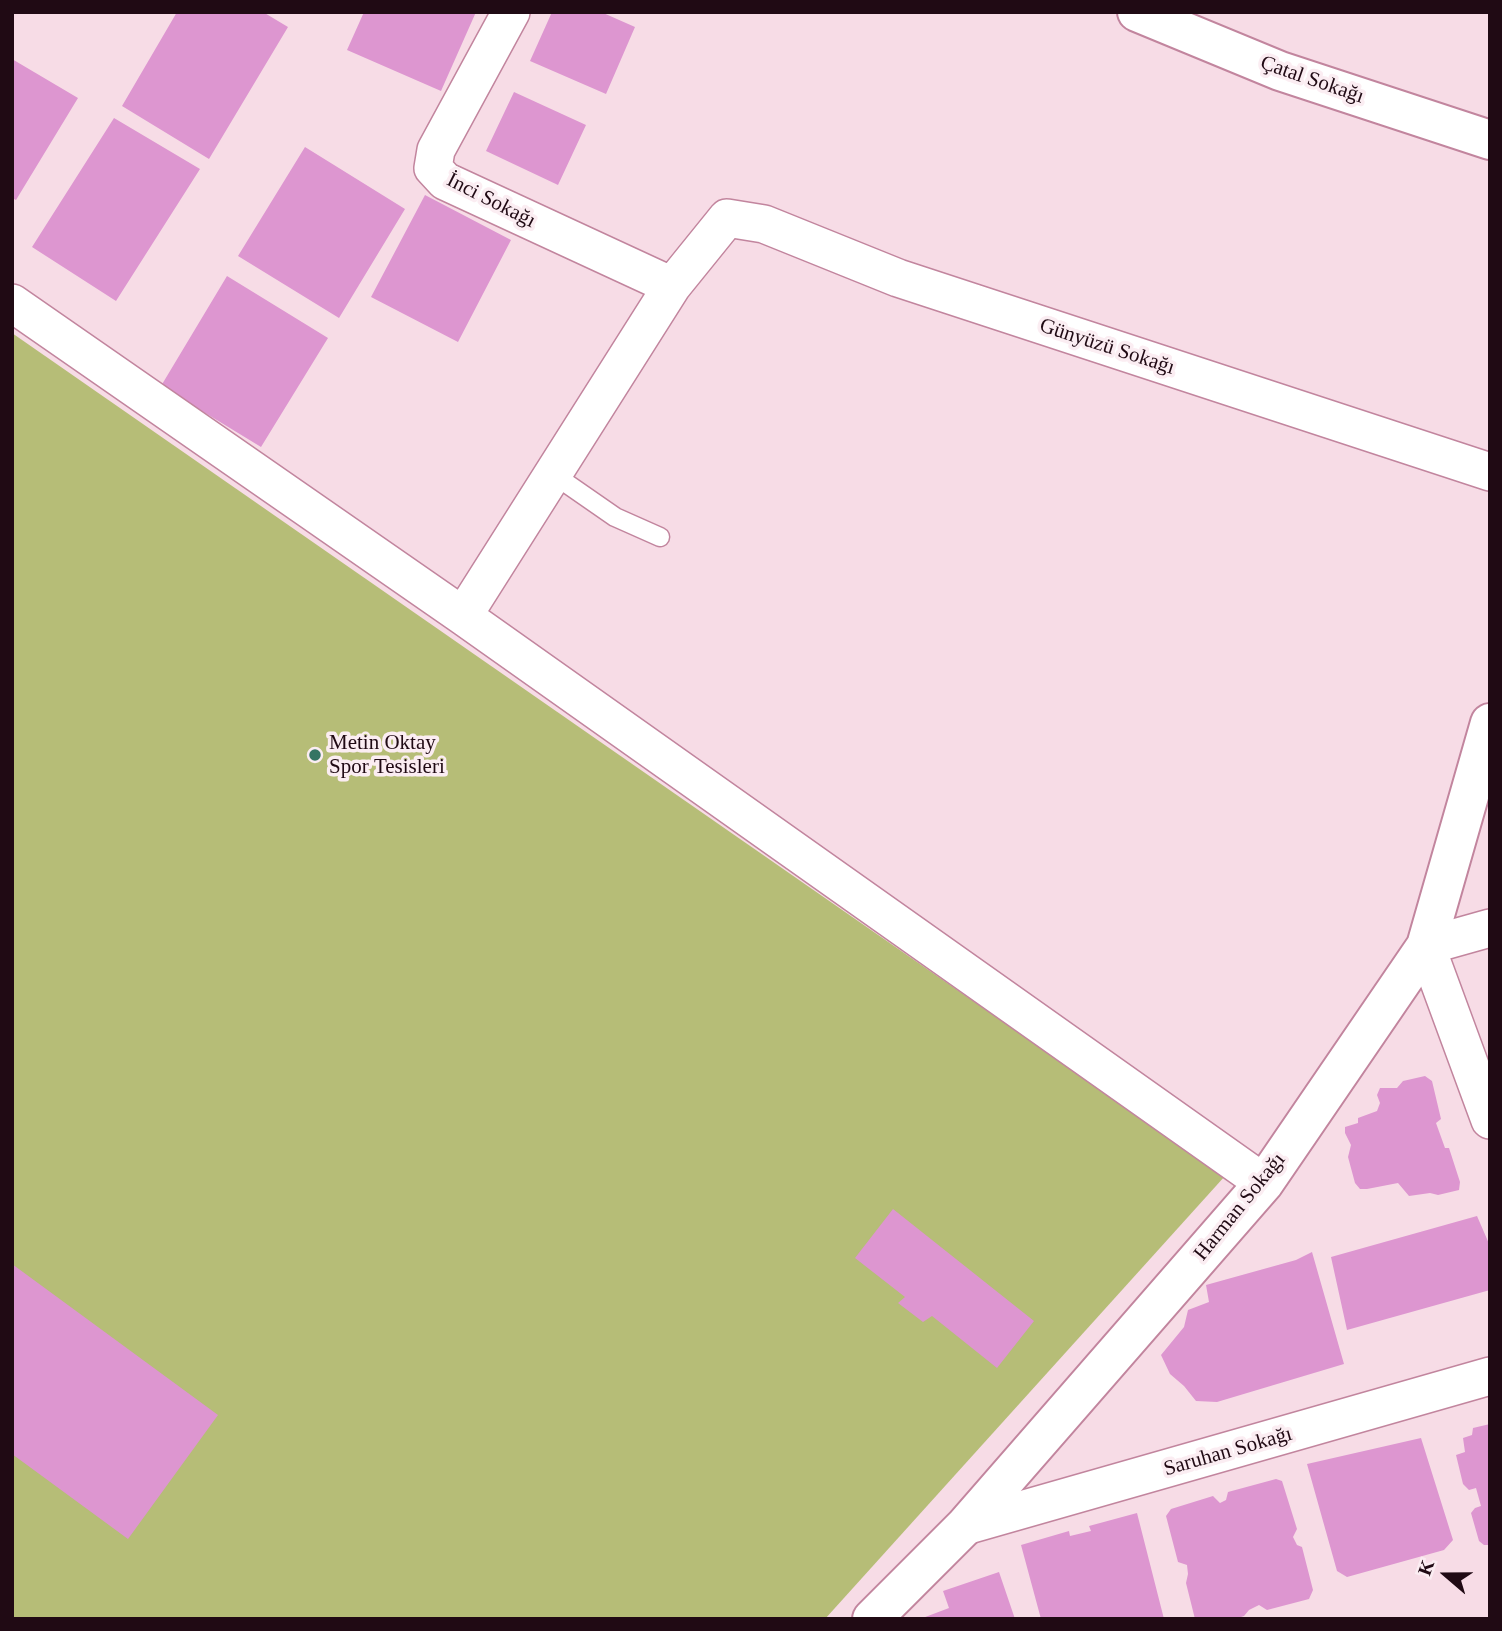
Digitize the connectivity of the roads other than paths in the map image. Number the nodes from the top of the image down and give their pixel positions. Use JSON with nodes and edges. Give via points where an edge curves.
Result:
{"nodes":[{"id":1,"x":511,"y":12,"type":"edge"},
{"id":2,"x":1137,"y":12,"type":"edge"},
{"id":3,"x":1490,"y":140,"type":"edge"},
{"id":4,"x":672,"y":286,"type":"junction"},
{"id":5,"x":12,"y":303,"type":"edge"},
{"id":6,"x":1490,"y":472,"type":"edge"},
{"id":7,"x":553,"y":474,"type":"junction"},
{"id":8,"x":660,"y":537,"type":"dead end"},
{"id":9,"x":463,"y":616,"type":"junction"},
{"id":10,"x":1490,"y":723,"type":"edge"},
{"id":11,"x":1490,"y":928,"type":"edge"},
{"id":12,"x":1426,"y":946,"type":"junction"},
{"id":13,"x":1490,"y":1121,"type":"edge"},
{"id":14,"x":1264,"y":1183,"type":"junction"},
{"id":15,"x":1490,"y":1376,"type":"edge"},
{"id":16,"x":965,"y":1526,"type":"junction"},
{"id":17,"x":872,"y":1619,"type":"edge"}],
"edges":[{"from":1,"to":4,"type":"street","name":"İnci Sokağı","via":[[436,150],[433,168],[445,181]]},
{"from":2,"to":3,"type":"main road","name":"Çatal Sokağı","via":[[1280,71]]},
{"from":4,"to":6,"type":"street","name":"Günyüzü Sokağı","via":[[727,218],[764,223],[898,278]]},
{"from":4,"to":7,"type":"street"},
{"from":5,"to":9,"type":"street"},
{"from":7,"to":8,"type":"lane","via":[[615,517]]},
{"from":7,"to":9,"type":"street"},
{"from":9,"to":14,"type":"street"},
{"from":10,"to":12,"type":"main road","name":"Harman Sokağı"},
{"from":11,"to":12,"type":"street"},
{"from":12,"to":13,"type":"street"},
{"from":12,"to":14,"type":"main road","name":"Harman Sokağı"},
{"from":14,"to":16,"type":"main road","name":"Harman Sokağı"},
{"from":15,"to":16,"type":"street","name":"Saruhan Sokağı"},
{"from":16,"to":17,"type":"main road","name":"Harman Sokağı"}]}
